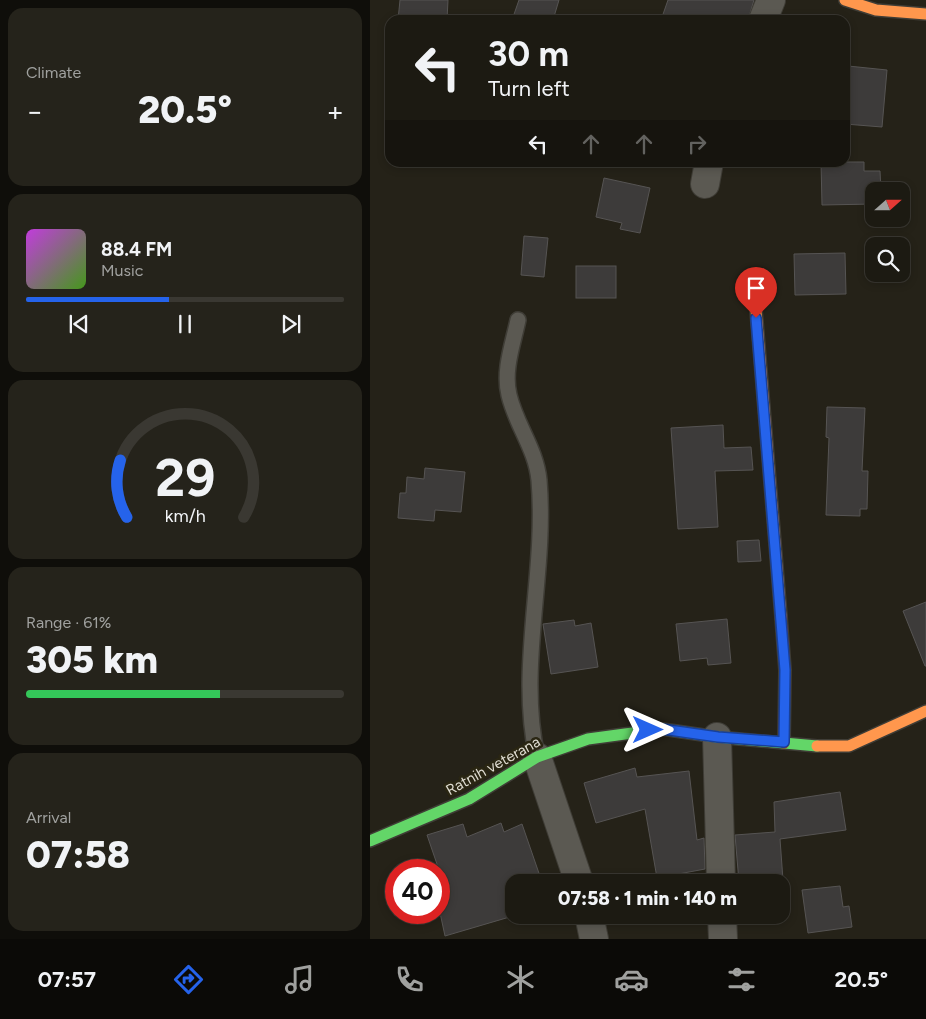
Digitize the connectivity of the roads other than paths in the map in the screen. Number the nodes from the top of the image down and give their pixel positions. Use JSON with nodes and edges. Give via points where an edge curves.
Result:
{"nodes":[{"id":1,"x":771,"y":0,"type":"edge"},
{"id":2,"x":845,"y":0,"type":"edge"},
{"id":3,"x":926,"y":14,"type":"edge"},
{"id":4,"x":765,"y":15,"type":"edge"},
{"id":5,"x":755,"y":298,"type":"dead end"},
{"id":6,"x":518,"y":320,"type":"dead end"},
{"id":7,"x":926,"y":711,"type":"edge"},
{"id":8,"x":718,"y":737,"type":"junction"},
{"id":9,"x":784,"y":742,"type":"junction"},
{"id":10,"x":537,"y":757,"type":"junction"},
{"id":11,"x":370,"y":841,"type":"edge"},
{"id":12,"x":576,"y":874,"type":"edge"},
{"id":13,"x":721,"y":874,"type":"edge"},
{"id":14,"x":590,"y":924,"type":"edge"},
{"id":15,"x":723,"y":924,"type":"edge"},
{"id":16,"x":594,"y":939,"type":"edge"},
{"id":17,"x":724,"y":939,"type":"edge"}],
"edges":[{"from":1,"to":4,"type":"street"},
{"from":2,"to":3,"type":"street","via":[[876,10]]},
{"from":5,"to":9,"type":"street","via":[[785,670]]},
{"from":6,"to":10,"type":"lane","via":[[507,368],[508,394],[534,456],[539,480],[540,537],[529,693]]},
{"from":7,"to":9,"type":"street","name":"Ratnih veterana","via":[[849,746]]},
{"from":8,"to":9,"type":"street","name":"Ratnih veterana"},
{"from":8,"to":10,"type":"street","name":"Ratnih veterana","via":[[662,729],[588,739]]},
{"from":8,"to":13,"type":"street"},
{"from":10,"to":11,"type":"street","name":"Ratnih veterana","via":[[469,799]]},
{"from":10,"to":12,"type":"street"},
{"from":14,"to":16,"type":"street"},
{"from":15,"to":17,"type":"street"}]}
